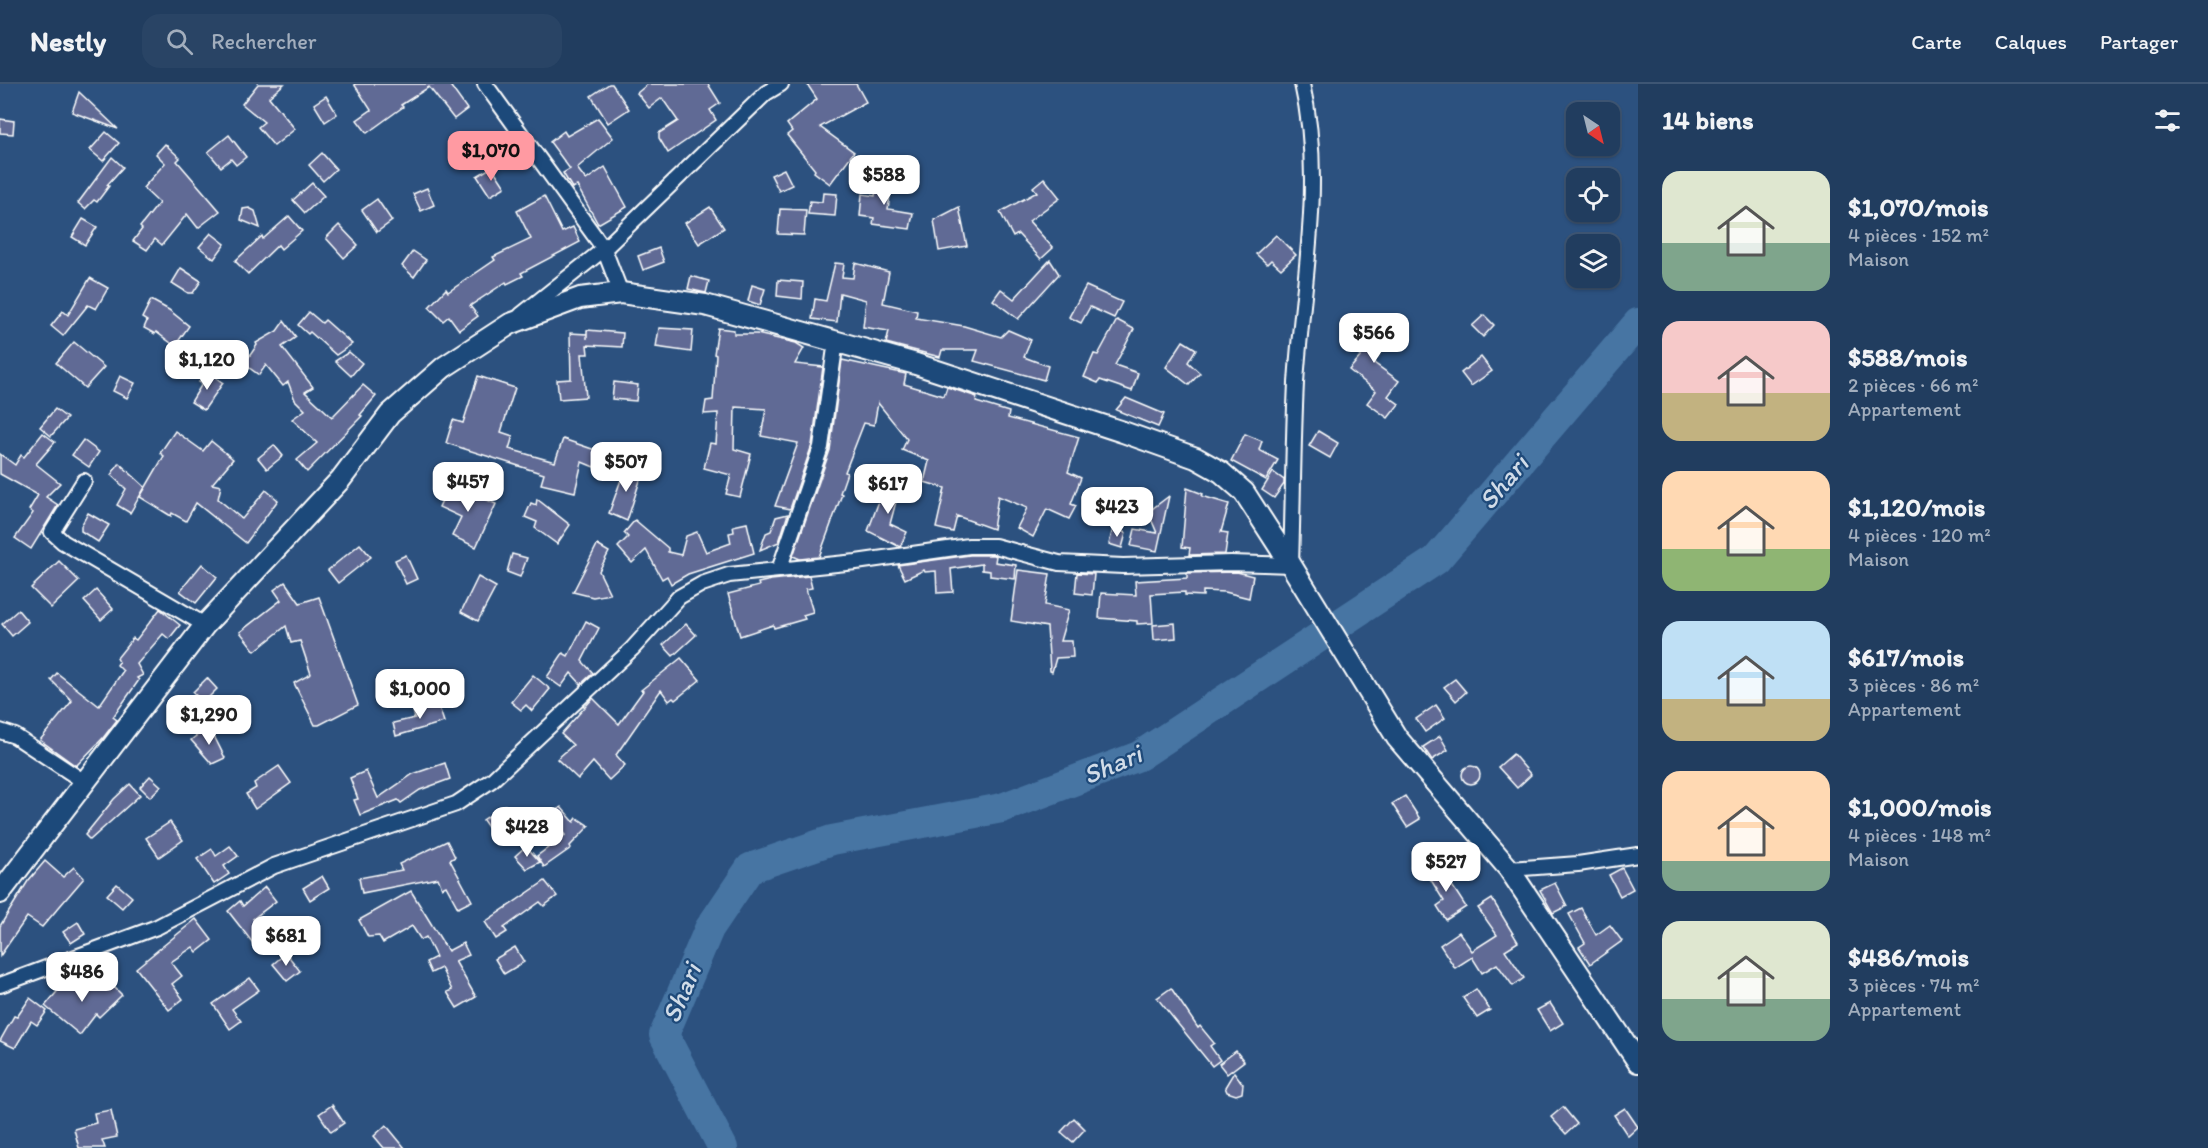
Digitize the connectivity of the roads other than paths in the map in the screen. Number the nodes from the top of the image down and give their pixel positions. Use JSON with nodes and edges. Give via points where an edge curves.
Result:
{"nodes":[{"id":1,"x":485,"y":84,"type":"edge"},
{"id":2,"x":781,"y":84,"type":"edge"},
{"id":3,"x":1302,"y":84,"type":"edge"},
{"id":4,"x":604,"y":249,"type":"junction"},
{"id":5,"x":621,"y":293,"type":"junction"},
{"id":6,"x":510,"y":324,"type":"junction"},
{"id":7,"x":836,"y":341,"type":"junction"},
{"id":8,"x":84,"y":481,"type":"dead end"},
{"id":9,"x":1291,"y":565,"type":"junction"},
{"id":10,"x":779,"y":570,"type":"junction"},
{"id":11,"x":205,"y":625,"type":"junction"},
{"id":12,"x":0,"y":731,"type":"edge"},
{"id":13,"x":83,"y":782,"type":"junction"},
{"id":14,"x":1638,"y":855,"type":"edge"},
{"id":15,"x":1509,"y":869,"type":"junction"},
{"id":16,"x":0,"y":893,"type":"edge"},
{"id":17,"x":0,"y":985,"type":"edge"},
{"id":18,"x":1638,"y":1062,"type":"edge"}],
"edges":[{"from":1,"to":4,"type":"street"},
{"from":2,"to":4,"type":"street","via":[[766,93]]},
{"from":3,"to":9,"type":"street","via":[[1309,116],[1312,194],[1296,382]]},
{"from":4,"to":5,"type":"street"},
{"from":4,"to":6,"type":"street"},
{"from":5,"to":6,"type":"street","via":[[580,298]]},
{"from":5,"to":7,"type":"street","via":[[705,305]]},
{"from":6,"to":11,"type":"street","via":[[444,367],[390,414],[340,479]]},
{"from":7,"to":9,"type":"street","via":[[1196,458],[1221,472],[1244,492]]},
{"from":7,"to":10,"type":"street","via":[[821,447]]},
{"from":8,"to":11,"type":"street","via":[[52,532]]},
{"from":9,"to":10,"type":"street","via":[[1059,563],[995,546],[969,546]]},
{"from":9,"to":15,"type":"street","via":[[1397,738]]},
{"from":10,"to":17,"type":"street","via":[[729,575],[679,597],[632,649],[536,741],[492,780],[456,804],[274,866],[157,927]]},
{"from":11,"to":13,"type":"street"},
{"from":12,"to":13,"type":"street","via":[[15,736]]},
{"from":13,"to":16,"type":"street"},
{"from":14,"to":15,"type":"street"},
{"from":15,"to":18,"type":"street"}]}
